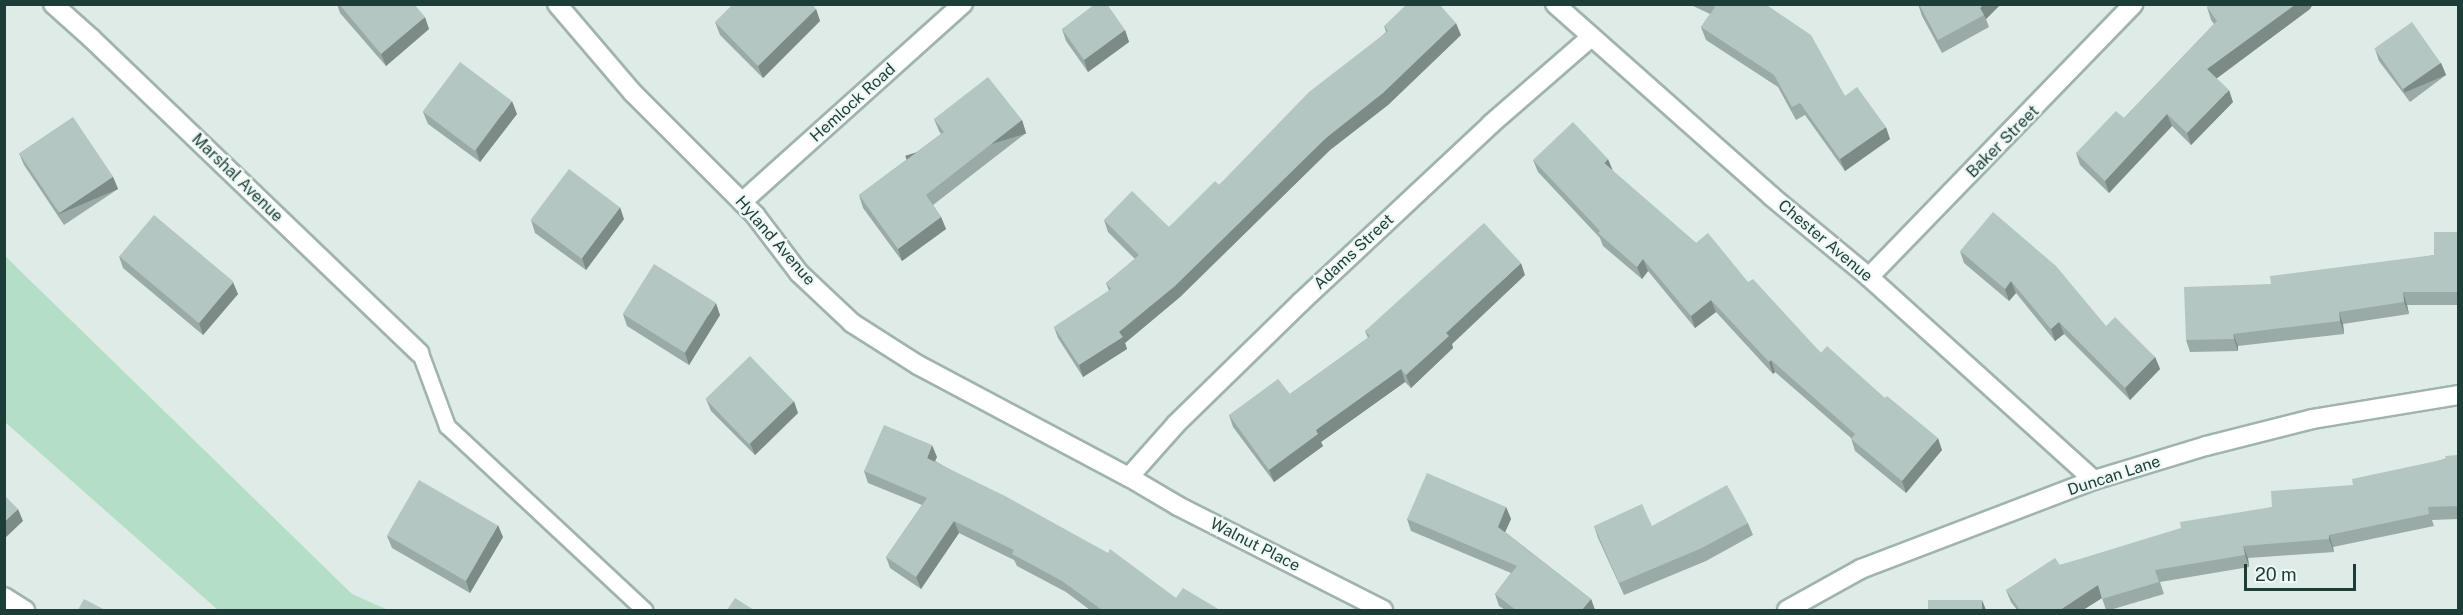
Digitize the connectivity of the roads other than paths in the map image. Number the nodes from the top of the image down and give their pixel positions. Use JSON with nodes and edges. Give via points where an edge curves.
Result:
{"nodes":[{"id":1,"x":53,"y":4,"type":"edge"},
{"id":2,"x":557,"y":4,"type":"edge"},
{"id":3,"x":1555,"y":4,"type":"edge"},
{"id":4,"x":2134,"y":4,"type":"edge"},
{"id":5,"x":951,"y":8,"type":"edge"},
{"id":6,"x":1591,"y":37,"type":"junction"},
{"id":7,"x":742,"y":202,"type":"junction"},
{"id":8,"x":1869,"y":277,"type":"junction"},
{"id":9,"x":420,"y":353,"type":"joint"},
{"id":10,"x":2458,"y":395,"type":"edge"},
{"id":11,"x":1129,"y":477,"type":"junction"},
{"id":12,"x":2094,"y":480,"type":"junction"},
{"id":13,"x":4,"y":597,"type":"edge"},
{"id":14,"x":25,"y":610,"type":"edge"},
{"id":15,"x":644,"y":610,"type":"edge"},
{"id":16,"x":1383,"y":610,"type":"edge"},
{"id":17,"x":1787,"y":610,"type":"edge"}],
"edges":[{"from":1,"to":9,"type":"street","name":"Marshal Avenue"},
{"from":2,"to":7,"type":"street","name":"Hyland Avenue","via":[[633,93]]},
{"from":3,"to":6,"type":"street","name":"Chester Avenue"},
{"from":4,"to":8,"type":"street","name":"Baker Street"},
{"from":5,"to":7,"type":"street","name":"Hemlock Road"},
{"from":6,"to":8,"type":"street","name":"Chester Avenue"},
{"from":6,"to":11,"type":"street","name":"Adams Street","via":[[1491,124],[1301,302],[1176,424]]},
{"from":7,"to":11,"type":"street","name":"Hyland Avenue","via":[[799,273],[852,323],[918,365]]},
{"from":8,"to":12,"type":"street","name":"Chester Avenue"},
{"from":9,"to":15,"type":"lane","via":[[447,426]]},
{"from":10,"to":12,"type":"street","name":"Duncan Lane","via":[[2313,419]]},
{"from":11,"to":16,"type":"street","name":"Walnut Place"},
{"from":12,"to":17,"type":"street","name":"Duncan Lane","via":[[1862,569]]},
{"from":13,"to":14,"type":"street"}]}
